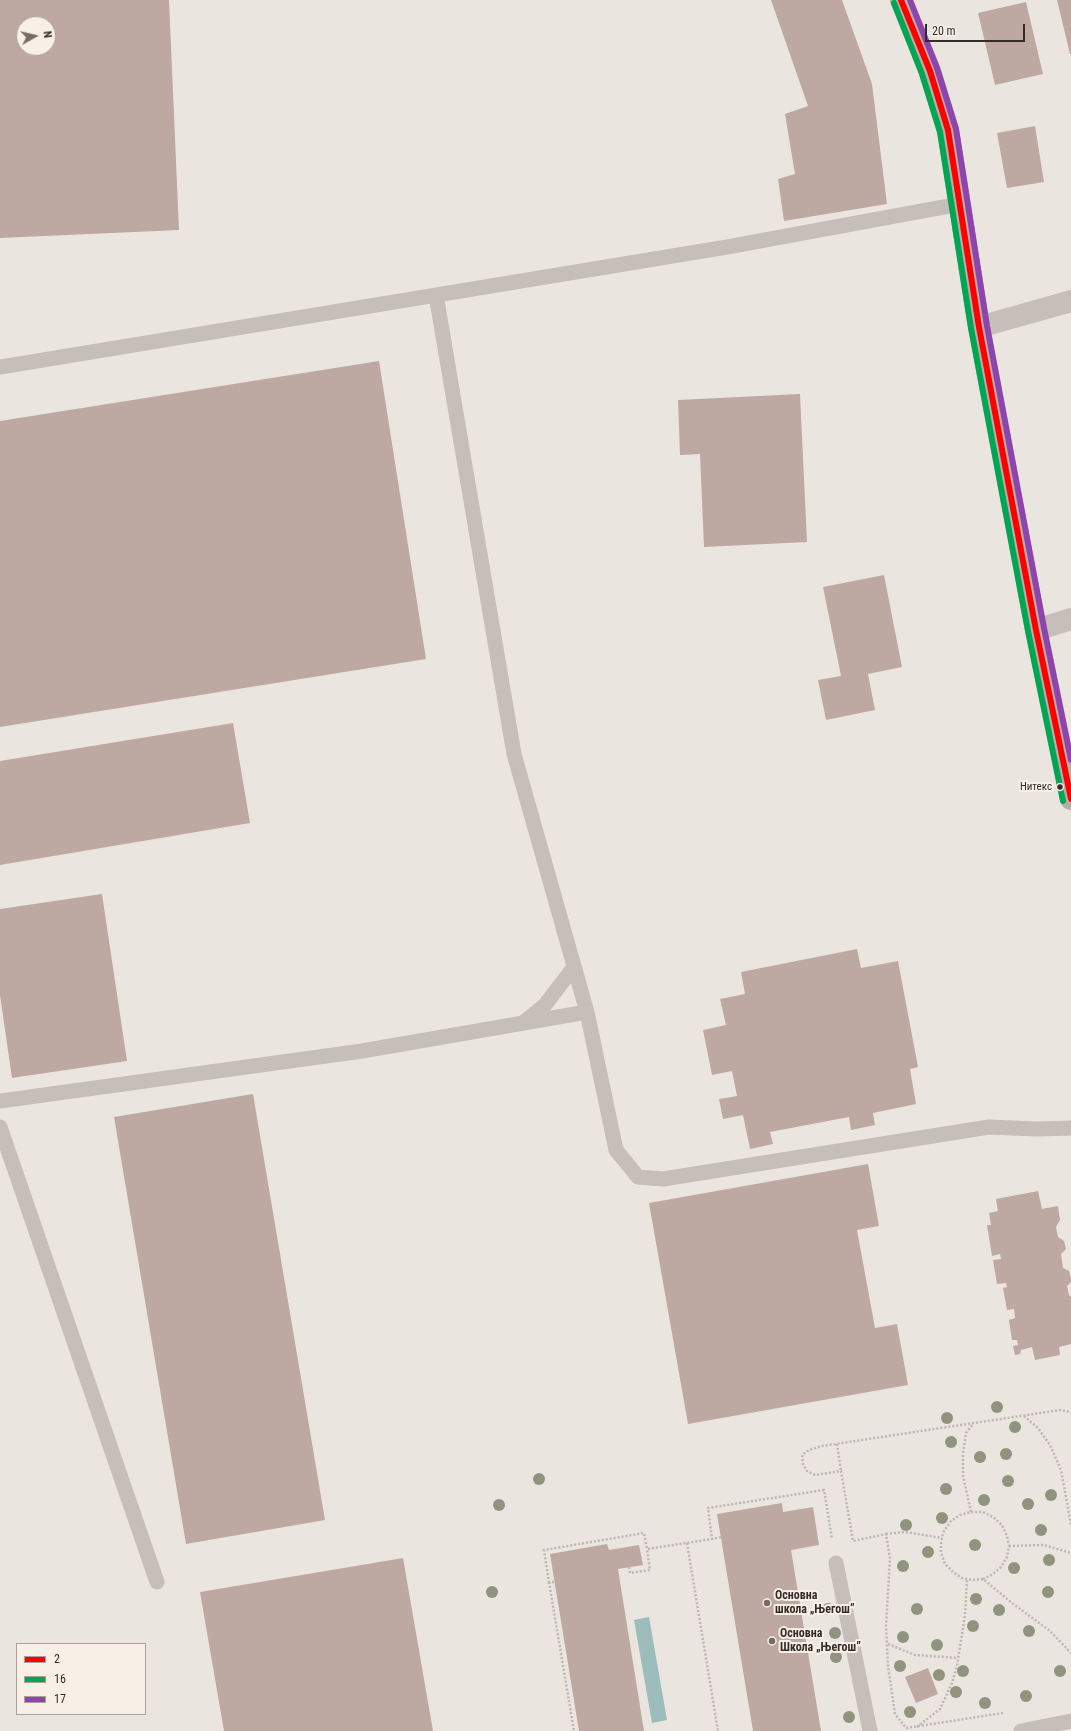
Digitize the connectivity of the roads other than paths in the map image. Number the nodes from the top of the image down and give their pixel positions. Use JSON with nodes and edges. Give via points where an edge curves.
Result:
{"nodes":[{"id":1,"x":901,"y":0,"type":"edge"},
{"id":2,"x":960,"y":204,"type":"junction"},
{"id":3,"x":436,"y":295,"type":"junction"},
{"id":4,"x":1071,"y":301,"type":"edge"},
{"id":5,"x":979,"y":327,"type":"junction"},
{"id":6,"x":0,"y":367,"type":"edge"},
{"id":7,"x":1071,"y":619,"type":"edge"},
{"id":8,"x":1036,"y":630,"type":"junction"},
{"id":9,"x":1071,"y":799,"type":"edge"},
{"id":10,"x":574,"y":967,"type":"junction"},
{"id":11,"x":588,"y":1012,"type":"junction"},
{"id":12,"x":523,"y":1023,"type":"junction"},
{"id":13,"x":0,"y":1101,"type":"edge"},
{"id":14,"x":0,"y":1127,"type":"edge"},
{"id":15,"x":1071,"y":1128,"type":"edge"},
{"id":16,"x":836,"y":1563,"type":"road end"},
{"id":17,"x":157,"y":1582,"type":"dead end"},
{"id":18,"x":1071,"y":1721,"type":"edge"},
{"id":19,"x":870,"y":1731,"type":"edge"},
{"id":20,"x":1021,"y":1731,"type":"edge"}],
"edges":[{"from":1,"to":2,"type":"main road","via":[[930,70],[948,130]]},
{"from":2,"to":3,"type":"lane","via":[[727,247]]},
{"from":2,"to":5,"type":"main road"},
{"from":3,"to":6,"type":"lane"},
{"from":3,"to":10,"type":"lane","via":[[514,754]]},
{"from":4,"to":5,"type":"street"},
{"from":5,"to":8,"type":"main road"},
{"from":7,"to":8,"type":"street"},
{"from":8,"to":9,"type":"main road"},
{"from":10,"to":11,"type":"lane"},
{"from":10,"to":12,"type":"lane","via":[[545,1005]]},
{"from":11,"to":12,"type":"lane"},
{"from":11,"to":15,"type":"lane","via":[[616,1150],[638,1177],[663,1179],[989,1127]]},
{"from":12,"to":13,"type":"lane","via":[[362,1051]]},
{"from":14,"to":17,"type":"lane"},
{"from":16,"to":19,"type":"lane"},
{"from":18,"to":20,"type":"lane"}]}
